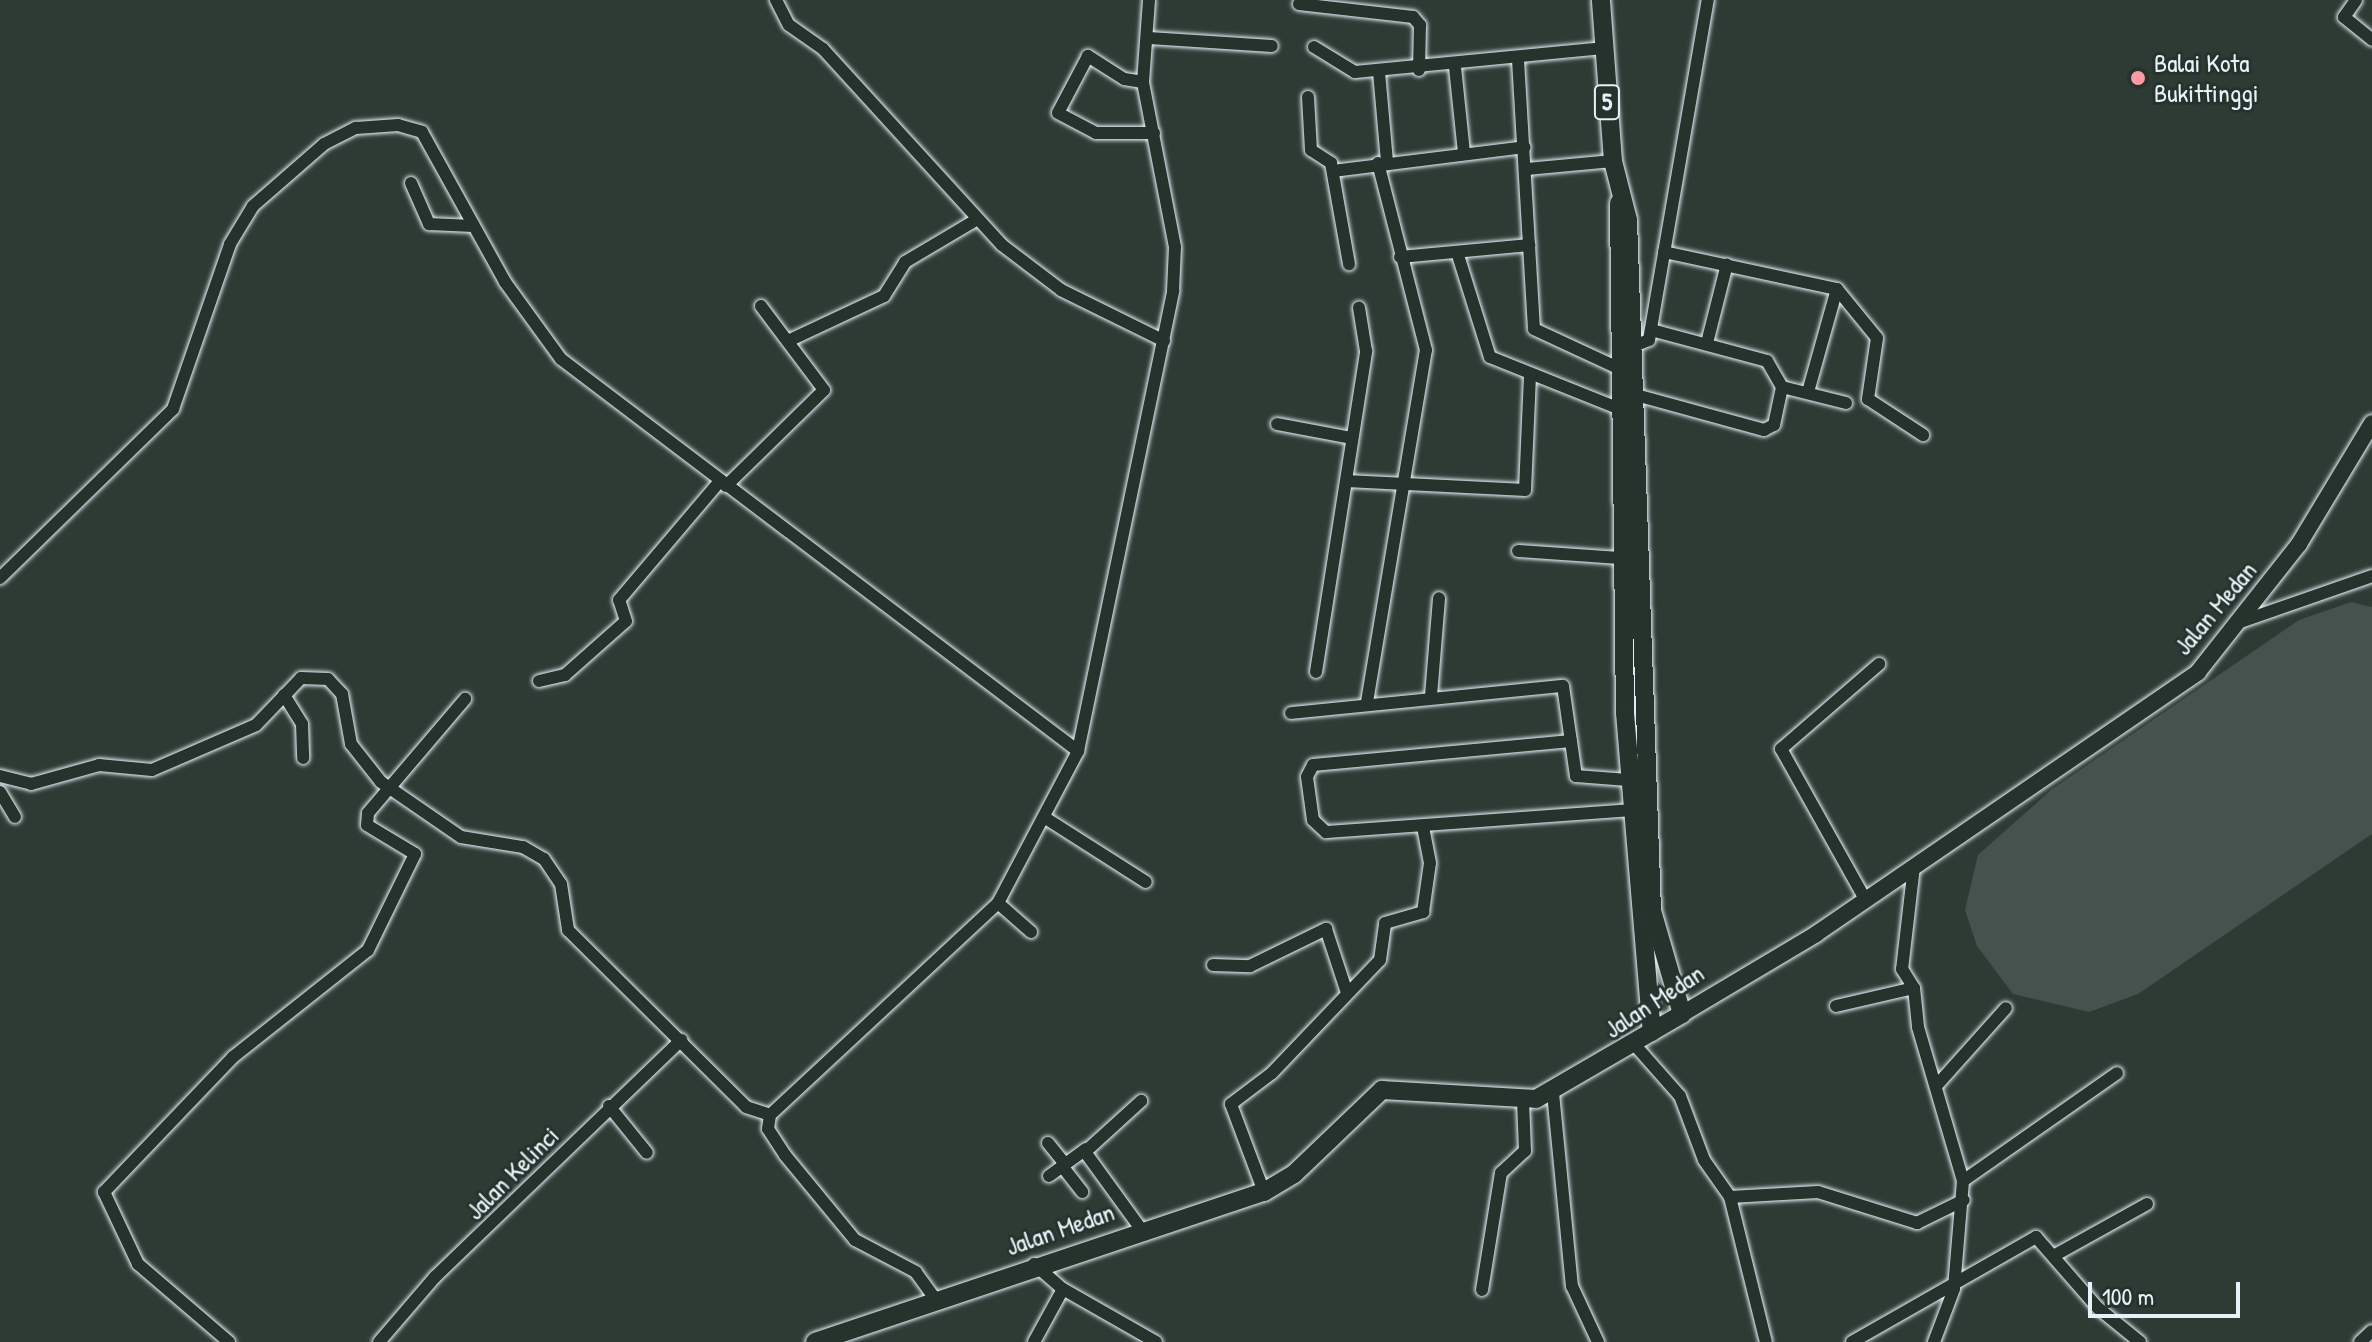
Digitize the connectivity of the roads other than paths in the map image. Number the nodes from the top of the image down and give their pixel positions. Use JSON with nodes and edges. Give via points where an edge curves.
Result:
{"nodes":[{"id":1,"x":776,"y":0,"type":"edge"},
{"id":2,"x":1149,"y":0,"type":"edge"},
{"id":3,"x":1601,"y":0,"type":"edge"},
{"id":4,"x":1708,"y":0,"type":"edge"},
{"id":5,"x":2356,"y":0,"type":"edge"},
{"id":6,"x":1299,"y":4,"type":"dead end"},
{"id":7,"x":1149,"y":38,"type":"junction"},
{"id":8,"x":2372,"y":40,"type":"edge"},
{"id":9,"x":1272,"y":46,"type":"dead end"},
{"id":10,"x":1314,"y":47,"type":"dead end"},
{"id":11,"x":1603,"y":48,"type":"junction"},
{"id":12,"x":1518,"y":60,"type":"junction"},
{"id":13,"x":1455,"y":67,"type":"junction"},
{"id":14,"x":1419,"y":70,"type":"junction"},
{"id":15,"x":1379,"y":72,"type":"junction"},
{"id":16,"x":1143,"y":82,"type":"junction"},
{"id":17,"x":1308,"y":97,"type":"dead end"},
{"id":18,"x":1154,"y":133,"type":"junction"},
{"id":19,"x":1525,"y":147,"type":"junction"},
{"id":20,"x":1464,"y":153,"type":"junction"},
{"id":21,"x":1613,"y":161,"type":"junction"},
{"id":22,"x":1382,"y":162,"type":"junction"},
{"id":23,"x":1527,"y":169,"type":"junction"},
{"id":24,"x":1333,"y":171,"type":"junction"},
{"id":25,"x":411,"y":183,"type":"dead end"},
{"id":26,"x":976,"y":220,"type":"junction"},
{"id":27,"x":473,"y":226,"type":"junction"},
{"id":28,"x":1529,"y":245,"type":"junction"},
{"id":29,"x":1457,"y":252,"type":"junction"},
{"id":30,"x":1664,"y":252,"type":"junction"},
{"id":31,"x":1400,"y":257,"type":"junction"},
{"id":32,"x":1349,"y":264,"type":"dead end"},
{"id":33,"x":1727,"y":264,"type":"junction"},
{"id":34,"x":1837,"y":289,"type":"junction"},
{"id":35,"x":761,"y":306,"type":"dead end"},
{"id":36,"x":1359,"y":308,"type":"dead end"},
{"id":37,"x":1651,"y":330,"type":"junction"},
{"id":38,"x":788,"y":341,"type":"junction"},
{"id":39,"x":1164,"y":341,"type":"junction"},
{"id":40,"x":1707,"y":343,"type":"junction"},
{"id":41,"x":1627,"y":346,"type":"junction"},
{"id":42,"x":1620,"y":369,"type":"junction"},
{"id":43,"x":1530,"y":374,"type":"junction"},
{"id":44,"x":1782,"y":387,"type":"junction"},
{"id":45,"x":1808,"y":392,"type":"junction"},
{"id":46,"x":1636,"y":395,"type":"junction"},
{"id":47,"x":1846,"y":403,"type":"dead end"},
{"id":48,"x":1620,"y":409,"type":"junction"},
{"id":49,"x":2372,"y":423,"type":"edge"},
{"id":50,"x":1277,"y":424,"type":"dead end"},
{"id":51,"x":1923,"y":435,"type":"dead end"},
{"id":52,"x":1352,"y":438,"type":"junction"},
{"id":53,"x":1628,"y":468,"type":"junction"},
{"id":54,"x":1347,"y":481,"type":"junction"},
{"id":55,"x":723,"y":484,"type":"junction"},
{"id":56,"x":1407,"y":487,"type":"junction"},
{"id":57,"x":1518,"y":551,"type":"dead end"},
{"id":58,"x":1621,"y":558,"type":"junction"},
{"id":59,"x":2372,"y":576,"type":"edge"},
{"id":60,"x":0,"y":578,"type":"edge"},
{"id":61,"x":1439,"y":598,"type":"dead end"},
{"id":62,"x":2240,"y":622,"type":"junction"},
{"id":63,"x":1879,"y":664,"type":"dead end"},
{"id":64,"x":1316,"y":672,"type":"dead end"},
{"id":65,"x":539,"y":681,"type":"dead end"},
{"id":66,"x":284,"y":695,"type":"junction"},
{"id":67,"x":1431,"y":696,"type":"junction"},
{"id":68,"x":465,"y":699,"type":"dead end"},
{"id":69,"x":1367,"y":702,"type":"junction"},
{"id":70,"x":1291,"y":713,"type":"dead end"},
{"id":71,"x":1571,"y":741,"type":"junction"},
{"id":72,"x":1078,"y":751,"type":"junction"},
{"id":73,"x":303,"y":758,"type":"dead end"},
{"id":74,"x":0,"y":776,"type":"edge"},
{"id":75,"x":1628,"y":780,"type":"junction"},
{"id":76,"x":387,"y":787,"type":"junction"},
{"id":77,"x":0,"y":792,"type":"edge"},
{"id":78,"x":1630,"y":810,"type":"junction"},
{"id":79,"x":15,"y":817,"type":"dead end"},
{"id":80,"x":1047,"y":819,"type":"junction"},
{"id":81,"x":1423,"y":826,"type":"junction"},
{"id":82,"x":1914,"y":866,"type":"junction"},
{"id":83,"x":1146,"y":882,"type":"dead end"},
{"id":84,"x":1865,"y":899,"type":"junction"},
{"id":85,"x":998,"y":903,"type":"junction"},
{"id":86,"x":1031,"y":932,"type":"dead end"},
{"id":87,"x":1213,"y":965,"type":"dead end"},
{"id":88,"x":1914,"y":988,"type":"junction"},
{"id":89,"x":1347,"y":993,"type":"junction"},
{"id":90,"x":1836,"y":1006,"type":"dead end"},
{"id":91,"x":2006,"y":1008,"type":"dead end"},
{"id":92,"x":1682,"y":1014,"type":"junction"},
{"id":93,"x":1652,"y":1032,"type":"junction"},
{"id":94,"x":681,"y":1040,"type":"junction"},
{"id":95,"x":1634,"y":1044,"type":"junction"},
{"id":96,"x":2117,"y":1073,"type":"dead end"},
{"id":97,"x":1937,"y":1085,"type":"junction"},
{"id":98,"x":1553,"y":1093,"type":"junction"},
{"id":99,"x":1141,"y":1101,"type":"dead end"},
{"id":100,"x":1523,"y":1102,"type":"junction"},
{"id":101,"x":609,"y":1106,"type":"junction"},
{"id":102,"x":770,"y":1115,"type":"junction"},
{"id":103,"x":1048,"y":1143,"type":"dead end"},
{"id":104,"x":1086,"y":1149,"type":"junction"},
{"id":105,"x":647,"y":1153,"type":"dead end"},
{"id":106,"x":1063,"y":1165,"type":"junction"},
{"id":107,"x":1049,"y":1176,"type":"dead end"},
{"id":108,"x":1963,"y":1181,"type":"junction"},
{"id":109,"x":1082,"y":1192,"type":"dead end"},
{"id":110,"x":1264,"y":1192,"type":"junction"},
{"id":111,"x":1730,"y":1197,"type":"junction"},
{"id":112,"x":1964,"y":1200,"type":"junction"},
{"id":113,"x":2147,"y":1204,"type":"dead end"},
{"id":114,"x":1141,"y":1229,"type":"junction"},
{"id":115,"x":2057,"y":1254,"type":"junction"},
{"id":116,"x":1034,"y":1264,"type":"junction"},
{"id":117,"x":1063,"y":1289,"type":"junction"},
{"id":118,"x":1954,"y":1289,"type":"junction"},
{"id":119,"x":1482,"y":1290,"type":"dead end"},
{"id":120,"x":936,"y":1300,"type":"junction"},
{"id":121,"x":229,"y":1342,"type":"edge"},
{"id":122,"x":379,"y":1342,"type":"edge"},
{"id":123,"x":815,"y":1342,"type":"edge"},
{"id":124,"x":1034,"y":1342,"type":"edge"},
{"id":125,"x":1156,"y":1342,"type":"edge"},
{"id":126,"x":1598,"y":1342,"type":"edge"},
{"id":127,"x":1766,"y":1342,"type":"edge"},
{"id":128,"x":1852,"y":1342,"type":"edge"},
{"id":129,"x":1934,"y":1342,"type":"edge"},
{"id":130,"x":2140,"y":1342,"type":"edge"}],
"edges":[{"from":1,"to":26,"type":"street","via":[[789,25],[829,56]]},
{"from":2,"to":7,"type":"street"},
{"from":3,"to":11,"type":"highway","number":"5"},
{"from":4,"to":30,"type":"street"},
{"from":5,"to":8,"type":"street","via":[[2344,17]]},
{"from":6,"to":14,"type":"street","via":[[1413,17],[1420,25]]},
{"from":7,"to":9,"type":"street"},
{"from":7,"to":16,"type":"street"},
{"from":10,"to":15,"type":"street","via":[[1352,71]]},
{"from":11,"to":12,"type":"street"},
{"from":11,"to":21,"type":"highway","number":"5"},
{"from":12,"to":13,"type":"street"},
{"from":12,"to":19,"type":"street"},
{"from":13,"to":14,"type":"street"},
{"from":13,"to":20,"type":"street"},
{"from":14,"to":15,"type":"street"},
{"from":15,"to":22,"type":"street"},
{"from":16,"to":18,"type":"street"},
{"from":16,"to":18,"type":"street","via":[[1124,79],[1088,56],[1058,113],[1096,133]]},
{"from":17,"to":24,"type":"street","via":[[1311,150]]},
{"from":18,"to":39,"type":"street","via":[[1175,247]]},
{"from":19,"to":20,"type":"street"},
{"from":19,"to":23,"type":"street"},
{"from":20,"to":22,"type":"street"},
{"from":21,"to":23,"type":"street"},
{"from":21,"to":41,"type":"highway","number":"5"},
{"from":22,"to":24,"type":"street"},
{"from":22,"to":31,"type":"street"},
{"from":23,"to":28,"type":"street"},
{"from":24,"to":32,"type":"street"},
{"from":25,"to":27,"type":"street","via":[[429,224]]},
{"from":26,"to":38,"type":"street","via":[[905,262],[884,296]]},
{"from":26,"to":39,"type":"street","via":[[1061,290]]},
{"from":27,"to":55,"type":"street","via":[[561,359]]},
{"from":27,"to":60,"type":"street","via":[[422,132],[356,128],[309,154],[238,227],[173,409]]},
{"from":28,"to":29,"type":"street"},
{"from":28,"to":42,"type":"street","via":[[1537,335]]},
{"from":29,"to":31,"type":"street"},
{"from":29,"to":43,"type":"street","via":[[1490,357]]},
{"from":30,"to":33,"type":"street"},
{"from":30,"to":37,"type":"street"},
{"from":31,"to":56,"type":"street","via":[[1426,345]]},
{"from":33,"to":34,"type":"street"},
{"from":33,"to":40,"type":"street"},
{"from":34,"to":45,"type":"street"},
{"from":34,"to":51,"type":"street","via":[[1877,338],[1868,399]]},
{"from":35,"to":38,"type":"street"},
{"from":36,"to":52,"type":"street","via":[[1366,351]]},
{"from":37,"to":40,"type":"street"},
{"from":37,"to":41,"type":"street","via":[[1647,343]]},
{"from":38,"to":55,"type":"street","via":[[824,390]]},
{"from":39,"to":72,"type":"street"},
{"from":40,"to":44,"type":"street","via":[[1761,357]]},
{"from":41,"to":42,"type":"highway"},
{"from":41,"to":46,"type":"highway"},
{"from":42,"to":48,"type":"highway"},
{"from":43,"to":48,"type":"street"},
{"from":43,"to":56,"type":"street","via":[[1525,490]]},
{"from":44,"to":45,"type":"street"},
{"from":44,"to":46,"type":"street","via":[[1774,425],[1764,430]]},
{"from":45,"to":47,"type":"street"},
{"from":46,"to":53,"type":"highway"},
{"from":48,"to":53,"type":"highway"},
{"from":49,"to":62,"type":"main road","name":"Jalan Medan","via":[[2299,544]]},
{"from":50,"to":52,"type":"street"},
{"from":52,"to":54,"type":"street"},
{"from":53,"to":58,"type":"highway"},
{"from":53,"to":92,"type":"highway","via":[[1652,911]]},
{"from":54,"to":56,"type":"street"},
{"from":54,"to":64,"type":"street"},
{"from":55,"to":65,"type":"street","via":[[620,598],[626,621],[565,675]]},
{"from":55,"to":72,"type":"street"},
{"from":56,"to":69,"type":"street"},
{"from":57,"to":58,"type":"street"},
{"from":58,"to":75,"type":"highway"},
{"from":59,"to":62,"type":"street"},
{"from":61,"to":67,"type":"street"},
{"from":62,"to":82,"type":"main road","name":"Jalan Medan","via":[[2198,672],[2158,702],[2078,747]]},
{"from":63,"to":84,"type":"street","via":[[1781,749]]},
{"from":66,"to":73,"type":"street","via":[[302,724]]},
{"from":66,"to":74,"type":"street","via":[[243,732],[152,770],[99,765],[31,784]]},
{"from":66,"to":76,"type":"street","via":[[307,676],[335,683],[351,744]]},
{"from":67,"to":69,"type":"street"},
{"from":67,"to":71,"type":"street","via":[[1563,686]]},
{"from":68,"to":76,"type":"street"},
{"from":69,"to":70,"type":"street"},
{"from":71,"to":75,"type":"street","via":[[1578,777]]},
{"from":71,"to":81,"type":"street","via":[[1412,752],[1308,771],[1321,831]]},
{"from":72,"to":80,"type":"street"},
{"from":75,"to":78,"type":"highway"},
{"from":76,"to":94,"type":"street","via":[[461,837],[523,847],[544,859],[564,894],[568,930]]},
{"from":76,"to":121,"type":"street","via":[[372,804],[367,825],[415,854],[368,950],[233,1057],[102,1197],[138,1264]]},
{"from":77,"to":79,"type":"street"},
{"from":78,"to":81,"type":"street"},
{"from":78,"to":93,"type":"highway"},
{"from":80,"to":83,"type":"street"},
{"from":80,"to":85,"type":"street"},
{"from":81,"to":89,"type":"street","via":[[1430,863],[1423,912],[1385,923],[1381,958]]},
{"from":82,"to":84,"type":"main road","name":"Jalan Medan"},
{"from":82,"to":88,"type":"street","via":[[1900,946]]},
{"from":84,"to":92,"type":"main road","name":"Jalan Medan"},
{"from":85,"to":86,"type":"street"},
{"from":85,"to":102,"type":"street"},
{"from":87,"to":89,"type":"street","via":[[1250,966],[1323,929],[1333,938]]},
{"from":88,"to":90,"type":"street"},
{"from":88,"to":97,"type":"street"},
{"from":89,"to":110,"type":"street","via":[[1272,1073],[1231,1104]]},
{"from":91,"to":97,"type":"street"},
{"from":92,"to":93,"type":"highway","name":"Jalan Medan"},
{"from":93,"to":95,"type":"highway","name":"Jalan Medan"},
{"from":94,"to":101,"type":"street","name":"Jalan Kelinci"},
{"from":94,"to":102,"type":"street","via":[[746,1107]]},
{"from":95,"to":98,"type":"highway","name":"Jalan Medan"},
{"from":95,"to":111,"type":"street","via":[[1680,1096],[1704,1160]]},
{"from":96,"to":108,"type":"street"},
{"from":97,"to":108,"type":"street"},
{"from":98,"to":100,"type":"highway","name":"Jalan Medan"},
{"from":98,"to":126,"type":"street","via":[[1572,1286]]},
{"from":99,"to":104,"type":"street"},
{"from":100,"to":110,"type":"highway","name":"Jalan Medan","via":[[1382,1090],[1294,1174]]},
{"from":100,"to":119,"type":"street","via":[[1525,1151],[1501,1173]]},
{"from":101,"to":105,"type":"street"},
{"from":101,"to":122,"type":"street","name":"Jalan Kelinci"},
{"from":102,"to":120,"type":"street","via":[[768,1129],[785,1155],[855,1240],[916,1272]]},
{"from":103,"to":106,"type":"street"},
{"from":104,"to":106,"type":"street"},
{"from":104,"to":114,"type":"street"},
{"from":106,"to":107,"type":"street"},
{"from":106,"to":109,"type":"street"},
{"from":108,"to":112,"type":"street"},
{"from":110,"to":114,"type":"highway","name":"Jalan Medan"},
{"from":111,"to":112,"type":"street","via":[[1818,1192],[1917,1223]]},
{"from":111,"to":127,"type":"street"},
{"from":112,"to":118,"type":"street"},
{"from":113,"to":115,"type":"street"},
{"from":114,"to":116,"type":"highway","name":"Jalan Medan"},
{"from":115,"to":118,"type":"street","via":[[2030,1238]]},
{"from":115,"to":130,"type":"street","via":[[2098,1308]]},
{"from":116,"to":117,"type":"street"},
{"from":116,"to":120,"type":"highway","name":"Jalan Medan"},
{"from":117,"to":124,"type":"street"},
{"from":117,"to":125,"type":"street"},
{"from":118,"to":128,"type":"street"},
{"from":118,"to":129,"type":"street"},
{"from":120,"to":123,"type":"highway","name":"Jalan Medan"}]}
